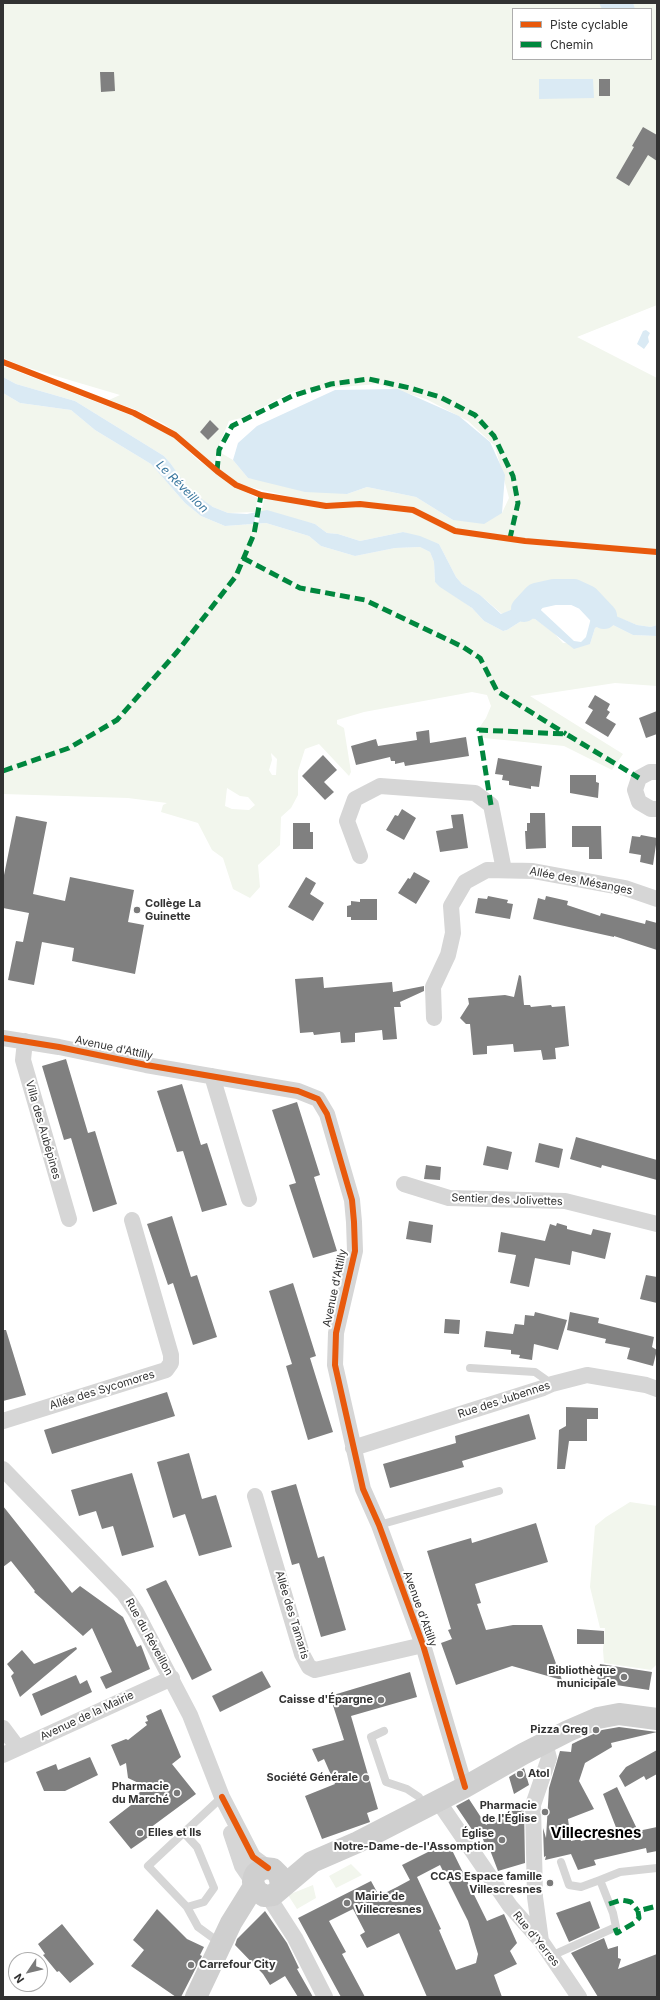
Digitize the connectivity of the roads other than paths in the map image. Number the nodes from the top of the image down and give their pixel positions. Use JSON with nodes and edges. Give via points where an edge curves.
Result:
{"nodes":[{"id":1,"x":657,"y":772,"type":"edge"},
{"id":2,"x":657,"y":808,"type":"edge"},
{"id":3,"x":360,"y":856,"type":"dead end"},
{"id":4,"x":504,"y":870,"type":"junction"},
{"id":5,"x":657,"y":899,"type":"edge"},
{"id":6,"x":434,"y":1018,"type":"dead end"},
{"id":7,"x":3,"y":1038,"type":"edge"},
{"id":8,"x":25,"y":1041,"type":"junction"},
{"id":9,"x":212,"y":1076,"type":"junction"},
{"id":10,"x":404,"y":1184,"type":"dead end"},
{"id":11,"x":249,"y":1199,"type":"dead end"},
{"id":12,"x":69,"y":1219,"type":"dead end"},
{"id":13,"x":132,"y":1220,"type":"dead end"},
{"id":14,"x":657,"y":1224,"type":"edge"},
{"id":15,"x":470,"y":1368,"type":"dead end"},
{"id":16,"x":552,"y":1384,"type":"junction"},
{"id":17,"x":657,"y":1389,"type":"edge"},
{"id":18,"x":3,"y":1421,"type":"edge"},
{"id":19,"x":353,"y":1448,"type":"junction"},
{"id":20,"x":5,"y":1475,"type":"edge"},
{"id":21,"x":499,"y":1491,"type":"dead end"},
{"id":22,"x":256,"y":1496,"type":"dead end"},
{"id":23,"x":379,"y":1525,"type":"junction"},
{"id":24,"x":423,"y":1644,"type":"junction"},
{"id":25,"x":172,"y":1678,"type":"junction"},
{"id":26,"x":657,"y":1719,"type":"edge"},
{"id":27,"x":3,"y":1728,"type":"edge"},
{"id":28,"x":384,"y":1731,"type":"dead end"},
{"id":29,"x":545,"y":1743,"type":"junction"},
{"id":30,"x":18,"y":1748,"type":"junction"},
{"id":31,"x":3,"y":1755,"type":"edge"},
{"id":32,"x":465,"y":1787,"type":"junction"},
{"id":33,"x":222,"y":1797,"type":"junction"},
{"id":34,"x":431,"y":1804,"type":"junction"},
{"id":35,"x":184,"y":1833,"type":"junction"},
{"id":36,"x":561,"y":1862,"type":"dead end"},
{"id":37,"x":657,"y":1868,"type":"edge"},
{"id":38,"x":600,"y":1880,"type":"junction"},
{"id":39,"x":266,"y":1883,"type":"junction"},
{"id":40,"x":187,"y":1907,"type":"junction"},
{"id":41,"x":224,"y":1937,"type":"junction"},
{"id":42,"x":541,"y":1941,"type":"junction"},
{"id":43,"x":551,"y":1956,"type":"junction"},
{"id":44,"x":196,"y":1997,"type":"edge"},
{"id":45,"x":325,"y":1997,"type":"edge"},
{"id":46,"x":579,"y":1997,"type":"edge"}],
"edges":[{"from":1,"to":2,"type":"street","via":[[650,772],[639,778],[635,790],[639,802],[650,809]]},
{"from":3,"to":4,"type":"street","via":[[347,821],[355,798],[380,786],[475,793],[491,805]]},
{"from":4,"to":5,"type":"street","name":"Allée des Mésanges","via":[[533,870],[625,888]]},
{"from":4,"to":6,"type":"street","name":"Allée des Mésanges","via":[[487,870],[465,882],[451,906],[453,933],[448,955],[433,987]]},
{"from":7,"to":8,"type":"street","name":"Avenue d'Attilly"},
{"from":8,"to":9,"type":"street","name":"Avenue d'Attilly"},
{"from":8,"to":12,"type":"street","name":"Villa des Aubépines","via":[[23,1060]]},
{"from":9,"to":11,"type":"street"},
{"from":9,"to":19,"type":"street","name":"Avenue d'Attilly","via":[[298,1091],[318,1099],[327,1114],[352,1200],[354,1222],[354,1251],[336,1333],[335,1365]]},
{"from":10,"to":14,"type":"street","name":"Sentier des Jolivettes","via":[[449,1198],[565,1201]]},
{"from":13,"to":18,"type":"street","name":"Allée des Sycomores","via":[[171,1355],[171,1363],[166,1370]]},
{"from":15,"to":16,"type":"lane","via":[[535,1372]]},
{"from":16,"to":17,"type":"street","name":"Rue des Jubennes","via":[[587,1375]]},
{"from":16,"to":19,"type":"street","name":"Rue des Jubennes"},
{"from":19,"to":23,"type":"street","name":"Avenue d'Attilly","via":[[363,1489]]},
{"from":20,"to":25,"type":"street","name":"Rue du Réveillon","via":[[124,1594]]},
{"from":21,"to":23,"type":"lane"},
{"from":22,"to":24,"type":"street","name":"Allée des Tamaris","via":[[302,1654],[309,1668],[315,1670]]},
{"from":23,"to":24,"type":"street","name":"Avenue d'Attilly"},
{"from":24,"to":32,"type":"street","name":"Avenue d'Attilly"},
{"from":25,"to":30,"type":"street","name":"Avenue de la Mairie"},
{"from":25,"to":33,"type":"street","name":"Rue du Réveillon","via":[[190,1715]]},
{"from":26,"to":29,"type":"street","via":[[619,1714],[598,1718]]},
{"from":27,"to":30,"type":"street"},
{"from":28,"to":34,"type":"lane","via":[[371,1737],[386,1782]]},
{"from":29,"to":32,"type":"street"},
{"from":29,"to":42,"type":"street","via":[[549,1758],[532,1805],[535,1897]]},
{"from":30,"to":31,"type":"street","name":"Avenue de la Mairie"},
{"from":32,"to":34,"type":"street"},
{"from":33,"to":35,"type":"lane"},
{"from":33,"to":39,"type":"street","name":"Rue du Réveillon"},
{"from":34,"to":39,"type":"street","via":[[358,1842]]},
{"from":34,"to":42,"type":"street","name":"Rue d'Yerres","via":[[510,1906]]},
{"from":35,"to":40,"type":"lane","via":[[197,1847],[214,1888],[204,1902]]},
{"from":35,"to":40,"type":"lane","via":[[148,1866]]},
{"from":36,"to":38,"type":"lane","via":[[569,1885],[581,1887]]},
{"from":37,"to":38,"type":"lane","via":[[620,1872]]},
{"from":38,"to":43,"type":"lane","via":[[616,1927]]},
{"from":39,"to":41,"type":"street"},
{"from":39,"to":45,"type":"street","name":"Rue du Réveillon"},
{"from":40,"to":41,"type":"lane","via":[[198,1928]]},
{"from":41,"to":44,"type":"street"},
{"from":42,"to":43,"type":"street","name":"Rue d'Yerres"},
{"from":43,"to":46,"type":"street","name":"Rue d'Yerres"}]}
